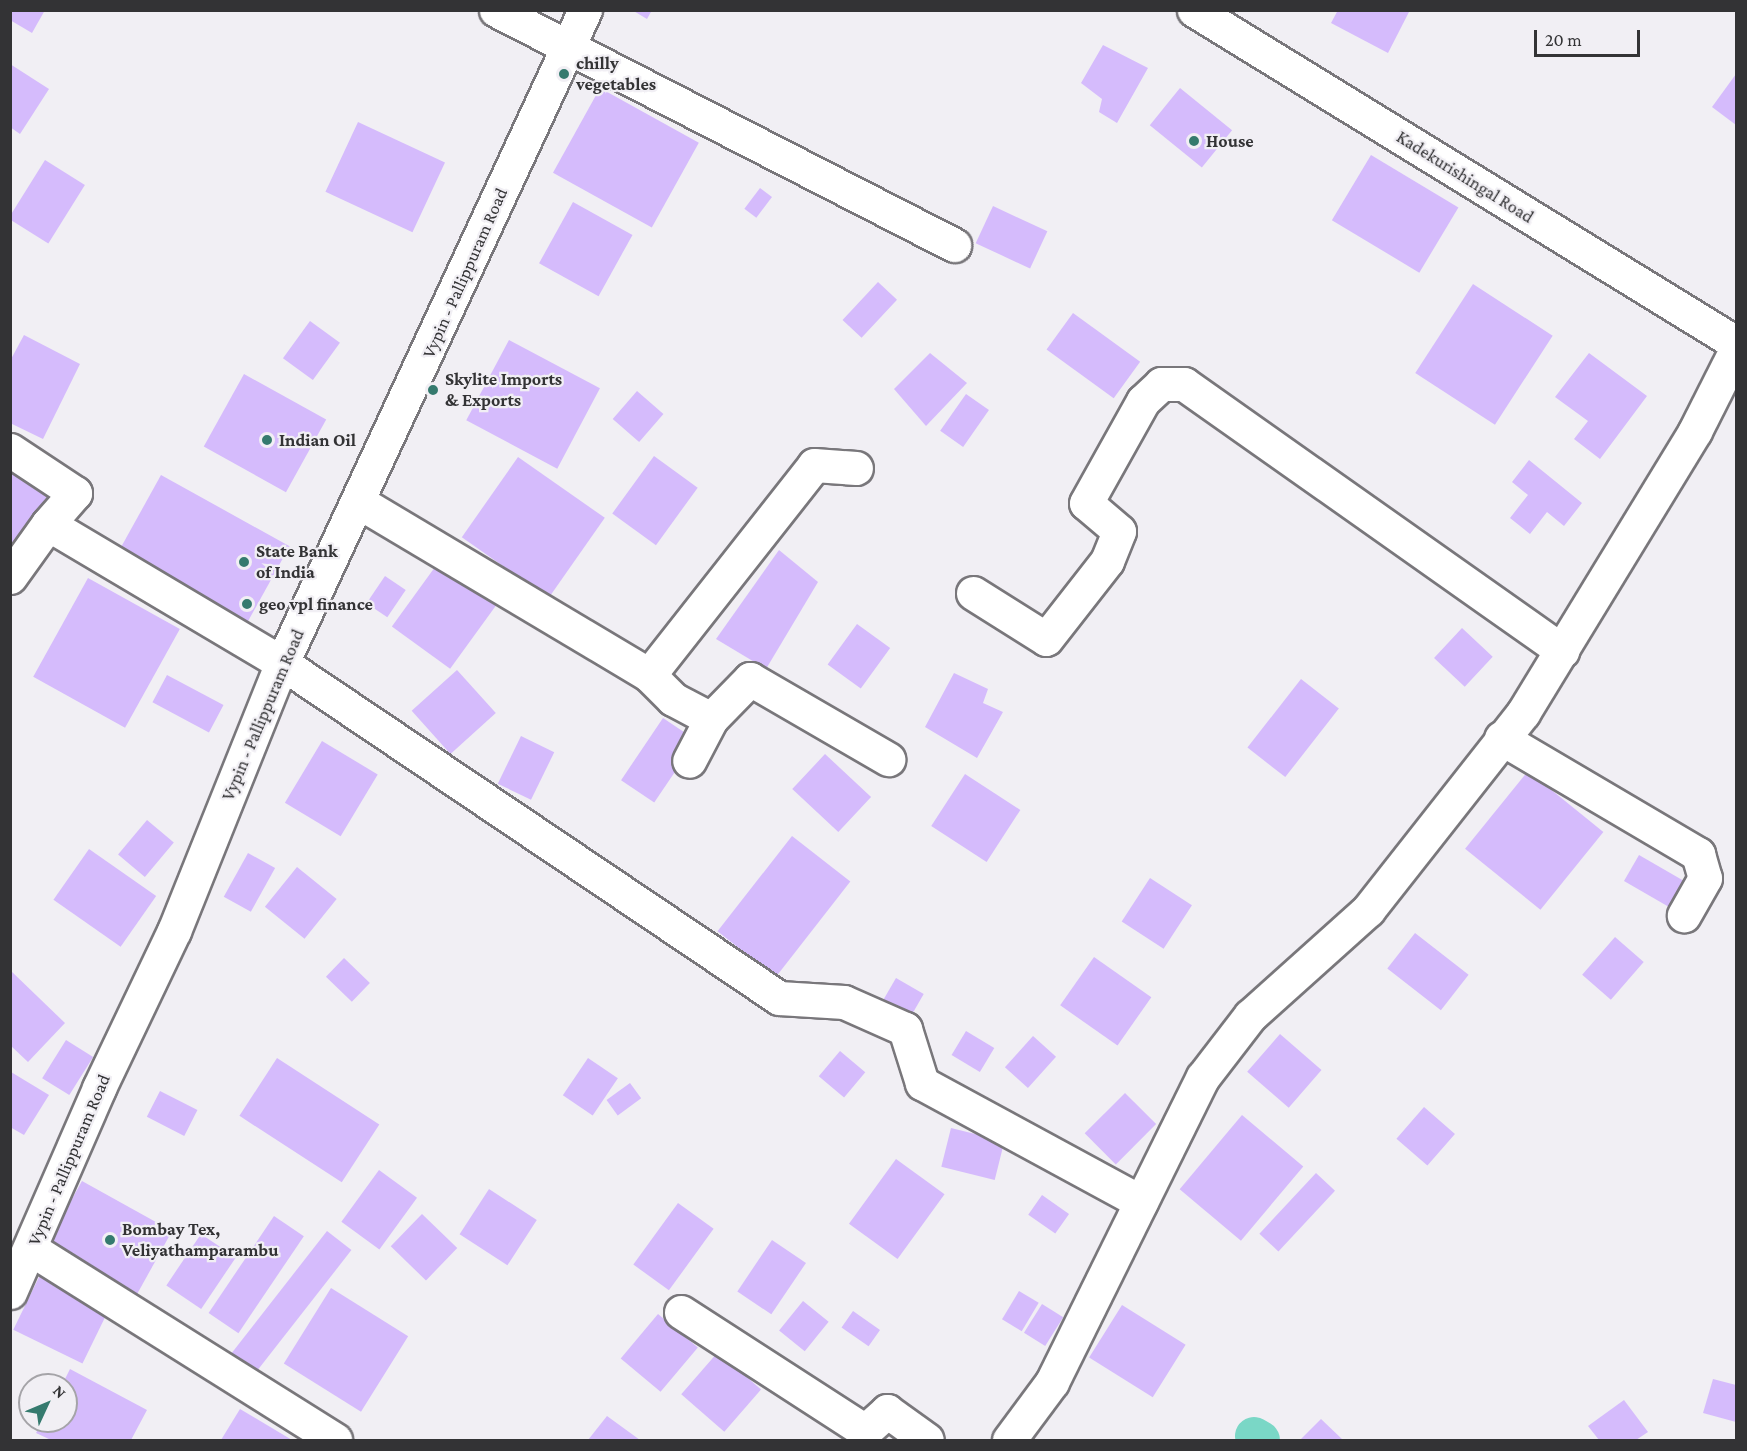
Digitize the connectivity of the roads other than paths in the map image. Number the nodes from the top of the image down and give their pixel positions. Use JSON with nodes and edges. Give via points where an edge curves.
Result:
{"nodes":[{"id":1,"x":496,"y":10,"type":"edge"},
{"id":2,"x":585,"y":10,"type":"edge"},
{"id":3,"x":1194,"y":10,"type":"edge"},
{"id":4,"x":567,"y":48,"type":"junction"},
{"id":5,"x":954,"y":245,"type":"dead end"},
{"id":6,"x":1737,"y":343,"type":"edge"},
{"id":7,"x":1737,"y":350,"type":"edge"},
{"id":8,"x":10,"y":450,"type":"edge"},
{"id":9,"x":856,"y":468,"type":"dead end"},
{"id":10,"x":359,"y":502,"type":"junction"},
{"id":11,"x":48,"y":524,"type":"junction"},
{"id":12,"x":10,"y":577,"type":"edge"},
{"id":13,"x":973,"y":593,"type":"dead end"},
{"id":14,"x":1562,"y":651,"type":"junction"},
{"id":15,"x":282,"y":663,"type":"junction"},
{"id":16,"x":649,"y":675,"type":"junction"},
{"id":17,"x":711,"y":719,"type":"junction"},
{"id":18,"x":1501,"y":738,"type":"junction"},
{"id":19,"x":888,"y":759,"type":"dead end"},
{"id":20,"x":689,"y":761,"type":"dead end"},
{"id":21,"x":1684,"y":915,"type":"dead end"},
{"id":22,"x":1141,"y":1202,"type":"junction"},
{"id":23,"x":21,"y":1242,"type":"edge"},
{"id":24,"x":10,"y":1292,"type":"edge"},
{"id":25,"x":681,"y":1312,"type":"dead end"},
{"id":26,"x":335,"y":1440,"type":"edge"},
{"id":27,"x":927,"y":1440,"type":"edge"},
{"id":28,"x":1009,"y":1440,"type":"edge"}],
"edges":[{"from":1,"to":4,"type":"street"},
{"from":2,"to":4,"type":"street","name":"Vypin - Pallippuram Road"},
{"from":3,"to":6,"type":"street","name":"Kadekurishingal Road"},
{"from":4,"to":5,"type":"street"},
{"from":4,"to":10,"type":"street","name":"Vypin - Pallippuram Road"},
{"from":7,"to":14,"type":"street","via":[[1695,431]]},
{"from":8,"to":11,"type":"street","via":[[75,493]]},
{"from":9,"to":16,"type":"street","via":[[814,465]]},
{"from":10,"to":15,"type":"street","name":"Vypin - Pallippuram Road"},
{"from":10,"to":16,"type":"street"},
{"from":11,"to":12,"type":"street"},
{"from":11,"to":15,"type":"street"},
{"from":13,"to":14,"type":"street","via":[[1046,639],[1107,561],[1119,531],[1086,503],[1143,401],[1161,384],[1184,384]]},
{"from":14,"to":18,"type":"street","via":[[1523,713]]},
{"from":15,"to":22,"type":"street","via":[[780,998],[844,1002],[905,1029],[922,1083]]},
{"from":15,"to":23,"type":"street","name":"Vypin - Pallippuram Road","via":[[174,931]]},
{"from":16,"to":17,"type":"street","via":[[673,699]]},
{"from":17,"to":19,"type":"street","via":[[750,679]]},
{"from":17,"to":20,"type":"street"},
{"from":18,"to":21,"type":"street","via":[[1698,854],[1705,878]]},
{"from":18,"to":22,"type":"street","via":[[1368,910],[1250,1016],[1203,1077]]},
{"from":22,"to":28,"type":"street","via":[[1053,1382]]},
{"from":23,"to":24,"type":"street","name":"Vypin - Pallippuram Road"},
{"from":23,"to":26,"type":"street"},
{"from":25,"to":27,"type":"street","via":[[865,1431],[887,1411]]}]}
